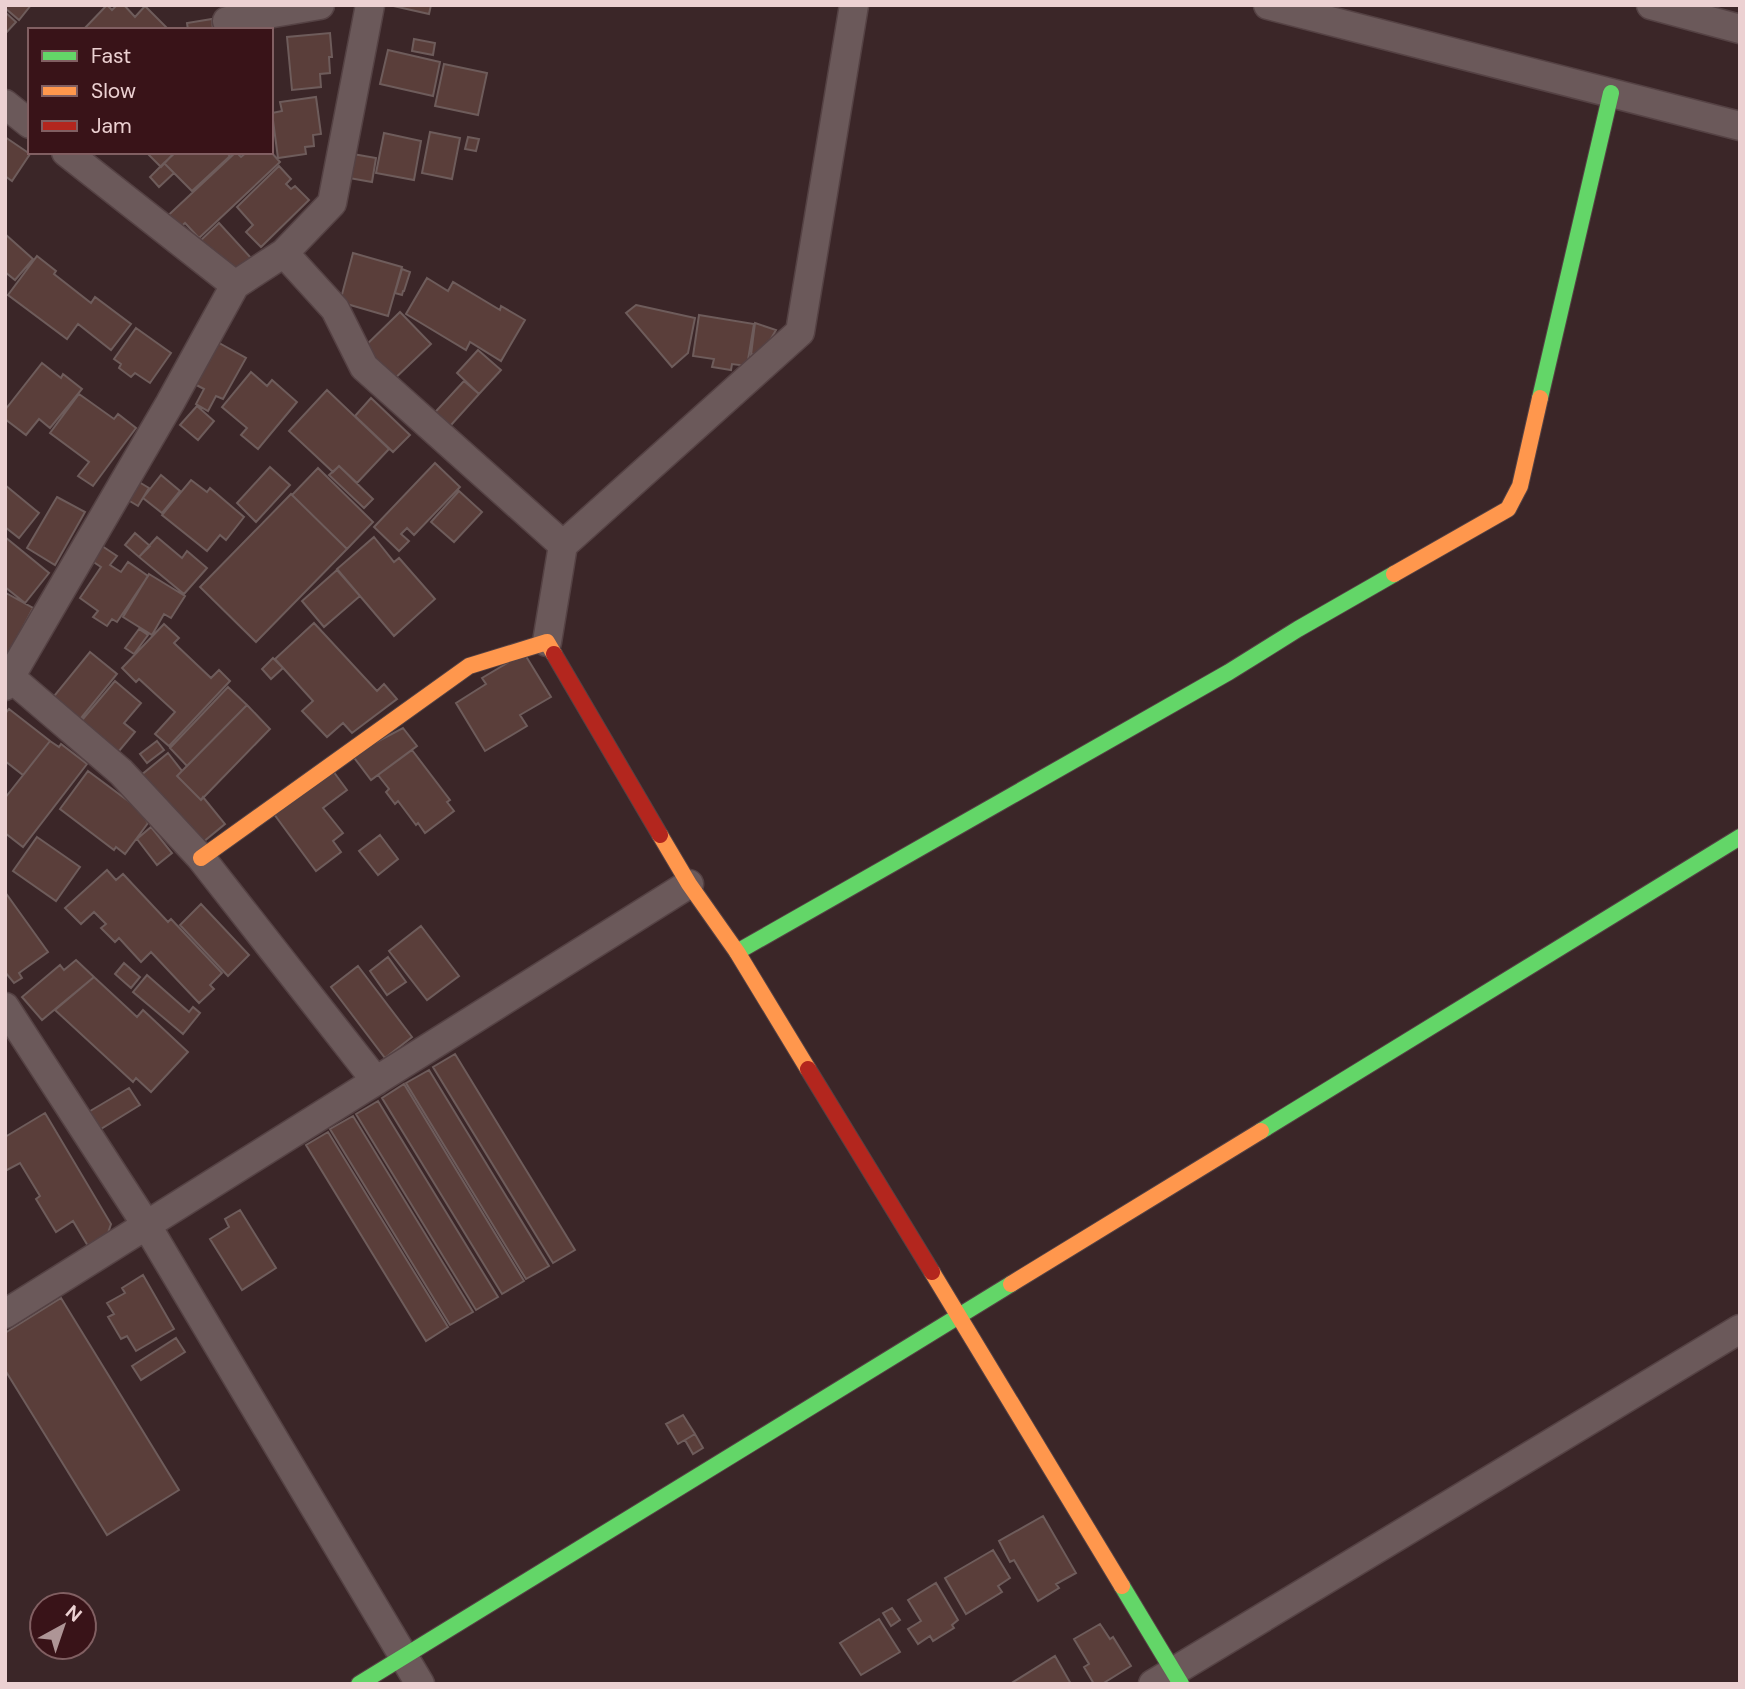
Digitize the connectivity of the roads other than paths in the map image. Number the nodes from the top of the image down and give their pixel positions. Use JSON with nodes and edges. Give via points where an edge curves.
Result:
{"nodes":[{"id":1,"x":320,"y":5,"type":"edge"},
{"id":2,"x":370,"y":5,"type":"edge"},
{"id":3,"x":854,"y":5,"type":"edge"},
{"id":4,"x":1268,"y":5,"type":"edge"},
{"id":5,"x":1651,"y":5,"type":"edge"},
{"id":6,"x":227,"y":21,"type":"dead end"},
{"id":7,"x":1740,"y":29,"type":"edge"},
{"id":8,"x":1611,"y":93,"type":"junction"},
{"id":9,"x":5,"y":104,"type":"edge"},
{"id":10,"x":28,"y":122,"type":"edge"},
{"id":11,"x":1740,"y":126,"type":"edge"},
{"id":12,"x":69,"y":154,"type":"edge"},
{"id":13,"x":284,"y":253,"type":"junction"},
{"id":14,"x":235,"y":285,"type":"junction"},
{"id":15,"x":562,"y":545,"type":"junction"},
{"id":16,"x":547,"y":642,"type":"junction"},
{"id":17,"x":8,"y":681,"type":"edge"},
{"id":18,"x":1740,"y":837,"type":"edge"},
{"id":19,"x":201,"y":858,"type":"junction"},
{"id":20,"x":689,"y":884,"type":"junction"},
{"id":21,"x":737,"y":952,"type":"junction"},
{"id":22,"x":5,"y":1007,"type":"edge"},
{"id":23,"x":376,"y":1081,"type":"junction"},
{"id":24,"x":147,"y":1226,"type":"junction"},
{"id":25,"x":5,"y":1314,"type":"edge"},
{"id":26,"x":959,"y":1316,"type":"junction"},
{"id":27,"x":1740,"y":1329,"type":"edge"},
{"id":28,"x":403,"y":1656,"type":"junction"},
{"id":29,"x":1169,"y":1680,"type":"edge"},
{"id":30,"x":359,"y":1684,"type":"edge"},
{"id":31,"x":420,"y":1684,"type":"edge"}],
"edges":[{"from":1,"to":6,"type":"street"},
{"from":2,"to":13,"type":"street","via":[[332,203]]},
{"from":3,"to":15,"type":"street","via":[[800,332]]},
{"from":4,"to":8,"type":"street"},
{"from":5,"to":7,"type":"street"},
{"from":8,"to":11,"type":"street"},
{"from":8,"to":21,"type":"street","via":[[1520,486],[1507,509]]},
{"from":9,"to":10,"type":"street"},
{"from":12,"to":14,"type":"street"},
{"from":13,"to":14,"type":"street"},
{"from":13,"to":15,"type":"street","via":[[335,309],[364,367]]},
{"from":14,"to":17,"type":"street"},
{"from":15,"to":16,"type":"street"},
{"from":16,"to":19,"type":"street","via":[[469,666]]},
{"from":16,"to":20,"type":"street"},
{"from":17,"to":19,"type":"street","via":[[121,772]]},
{"from":18,"to":26,"type":"street"},
{"from":19,"to":23,"type":"street"},
{"from":20,"to":21,"type":"street"},
{"from":20,"to":23,"type":"street"},
{"from":21,"to":26,"type":"street"},
{"from":22,"to":24,"type":"street"},
{"from":23,"to":24,"type":"street"},
{"from":24,"to":25,"type":"street"},
{"from":24,"to":28,"type":"street"},
{"from":26,"to":28,"type":"street"},
{"from":26,"to":29,"type":"street"},
{"from":27,"to":29,"type":"street"},
{"from":28,"to":30,"type":"street"},
{"from":28,"to":31,"type":"street"}]}
